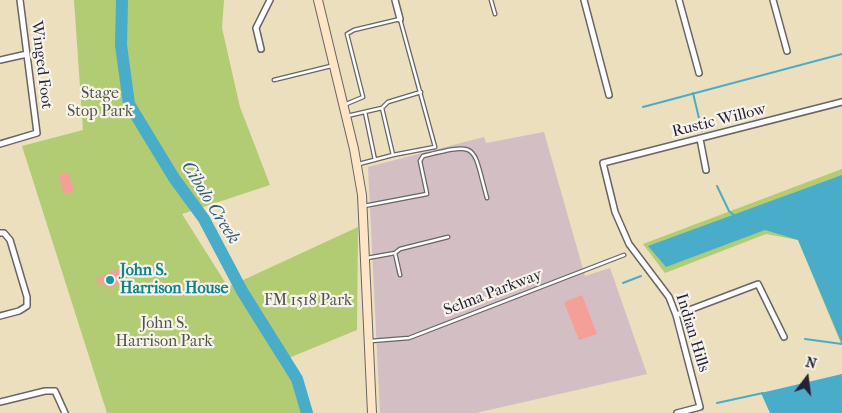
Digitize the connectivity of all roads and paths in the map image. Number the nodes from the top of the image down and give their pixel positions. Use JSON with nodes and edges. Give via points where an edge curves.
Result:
{"nodes":[{"id":1,"x":20,"y":0,"type":"edge"},
{"id":2,"x":270,"y":0,"type":"edge"},
{"id":3,"x":318,"y":0,"type":"edge"},
{"id":4,"x":395,"y":0,"type":"edge"},
{"id":5,"x":492,"y":0,"type":"edge"},
{"id":6,"x":584,"y":0,"type":"edge"},
{"id":7,"x":680,"y":0,"type":"edge"},
{"id":8,"x":773,"y":0,"type":"edge"},
{"id":9,"x":495,"y":14,"type":"dead end"},
{"id":10,"x":400,"y":19,"type":"junction"},
{"id":11,"x":261,"y":49,"type":"dead end"},
{"id":12,"x":786,"y":51,"type":"dead end"},
{"id":13,"x":27,"y":54,"type":"junction"},
{"id":14,"x":0,"y":60,"type":"edge"},
{"id":15,"x":333,"y":66,"type":"junction"},
{"id":16,"x":698,"y":73,"type":"dead end"},
{"id":17,"x":274,"y":80,"type":"dead end"},
{"id":18,"x":421,"y":92,"type":"junction"},
{"id":19,"x":609,"y":95,"type":"dead end"},
{"id":20,"x":842,"y":102,"type":"edge"},
{"id":21,"x":343,"y":105,"type":"junction"},
{"id":22,"x":382,"y":108,"type":"junction"},
{"id":23,"x":364,"y":112,"type":"junction"},
{"id":24,"x":346,"y":116,"type":"junction"},
{"id":25,"x":700,"y":139,"type":"junction"},
{"id":26,"x":0,"y":144,"type":"edge"},
{"id":27,"x":393,"y":155,"type":"junction"},
{"id":28,"x":375,"y":160,"type":"junction"},
{"id":29,"x":603,"y":163,"type":"joint"},
{"id":30,"x":357,"y":164,"type":"junction"},
{"id":31,"x":706,"y":170,"type":"dead end"},
{"id":32,"x":487,"y":198,"type":"dead end"},
{"id":33,"x":363,"y":206,"type":"junction"},
{"id":34,"x":0,"y":232,"type":"edge"},
{"id":35,"x":448,"y":237,"type":"dead end"},
{"id":36,"x":395,"y":253,"type":"junction"},
{"id":37,"x":624,"y":255,"type":"dead end"},
{"id":38,"x":366,"y":258,"type":"junction"},
{"id":39,"x":400,"y":275,"type":"dead end"},
{"id":40,"x":676,"y":315,"type":"junction"},
{"id":41,"x":0,"y":316,"type":"edge"},
{"id":42,"x":784,"y":337,"type":"dead end"},
{"id":43,"x":369,"y":341,"type":"junction"},
{"id":44,"x":0,"y":402,"type":"edge"},
{"id":45,"x":65,"y":413,"type":"edge"},
{"id":46,"x":372,"y":413,"type":"edge"},
{"id":47,"x":677,"y":413,"type":"edge"}],
"edges":[{"from":1,"to":13,"type":"street","name":"Winged Foot"},
{"from":2,"to":11,"type":"street","via":[[256,28]]},
{"from":3,"to":15,"type":"main road"},
{"from":4,"to":10,"type":"street"},
{"from":5,"to":9,"type":"lane"},
{"from":6,"to":19,"type":"street"},
{"from":7,"to":16,"type":"street"},
{"from":8,"to":12,"type":"street"},
{"from":10,"to":18,"type":"lane"},
{"from":10,"to":21,"type":"lane","via":[[347,34],[363,97]]},
{"from":13,"to":14,"type":"street"},
{"from":13,"to":26,"type":"street","name":"Winged Foot","via":[[37,134]]},
{"from":15,"to":17,"type":"lane"},
{"from":15,"to":21,"type":"main road"},
{"from":18,"to":22,"type":"lane","via":[[388,102]]},
{"from":18,"to":27,"type":"lane","via":[[435,147]]},
{"from":20,"to":25,"type":"street","name":"Rustic Willow"},
{"from":21,"to":24,"type":"main road"},
{"from":22,"to":23,"type":"lane"},
{"from":22,"to":27,"type":"lane"},
{"from":23,"to":24,"type":"lane"},
{"from":23,"to":28,"type":"lane"},
{"from":24,"to":30,"type":"main road"},
{"from":25,"to":29,"type":"street","name":"Rustic Willow"},
{"from":25,"to":31,"type":"street"},
{"from":27,"to":28,"type":"lane"},
{"from":28,"to":30,"type":"lane"},
{"from":29,"to":40,"type":"street","name":"Indian Hills","via":[[629,244],[662,285]]},
{"from":30,"to":33,"type":"main road"},
{"from":32,"to":33,"type":"lane","via":[[475,155],[460,147],[423,156],[420,161],[427,194]]},
{"from":33,"to":38,"type":"main road"},
{"from":34,"to":41,"type":"street","via":[[10,240],[27,297],[27,306]]},
{"from":35,"to":36,"type":"lane"},
{"from":36,"to":38,"type":"lane"},
{"from":36,"to":39,"type":"lane"},
{"from":37,"to":43,"type":"lane","name":"Selma Parkway","via":[[409,338]]},
{"from":38,"to":43,"type":"main road"},
{"from":40,"to":42,"type":"street","via":[[758,284]]},
{"from":40,"to":47,"type":"street","name":"Indian Hills","via":[[700,407]]},
{"from":43,"to":46,"type":"main road"},
{"from":44,"to":45,"type":"street","via":[[55,391]]}]}
